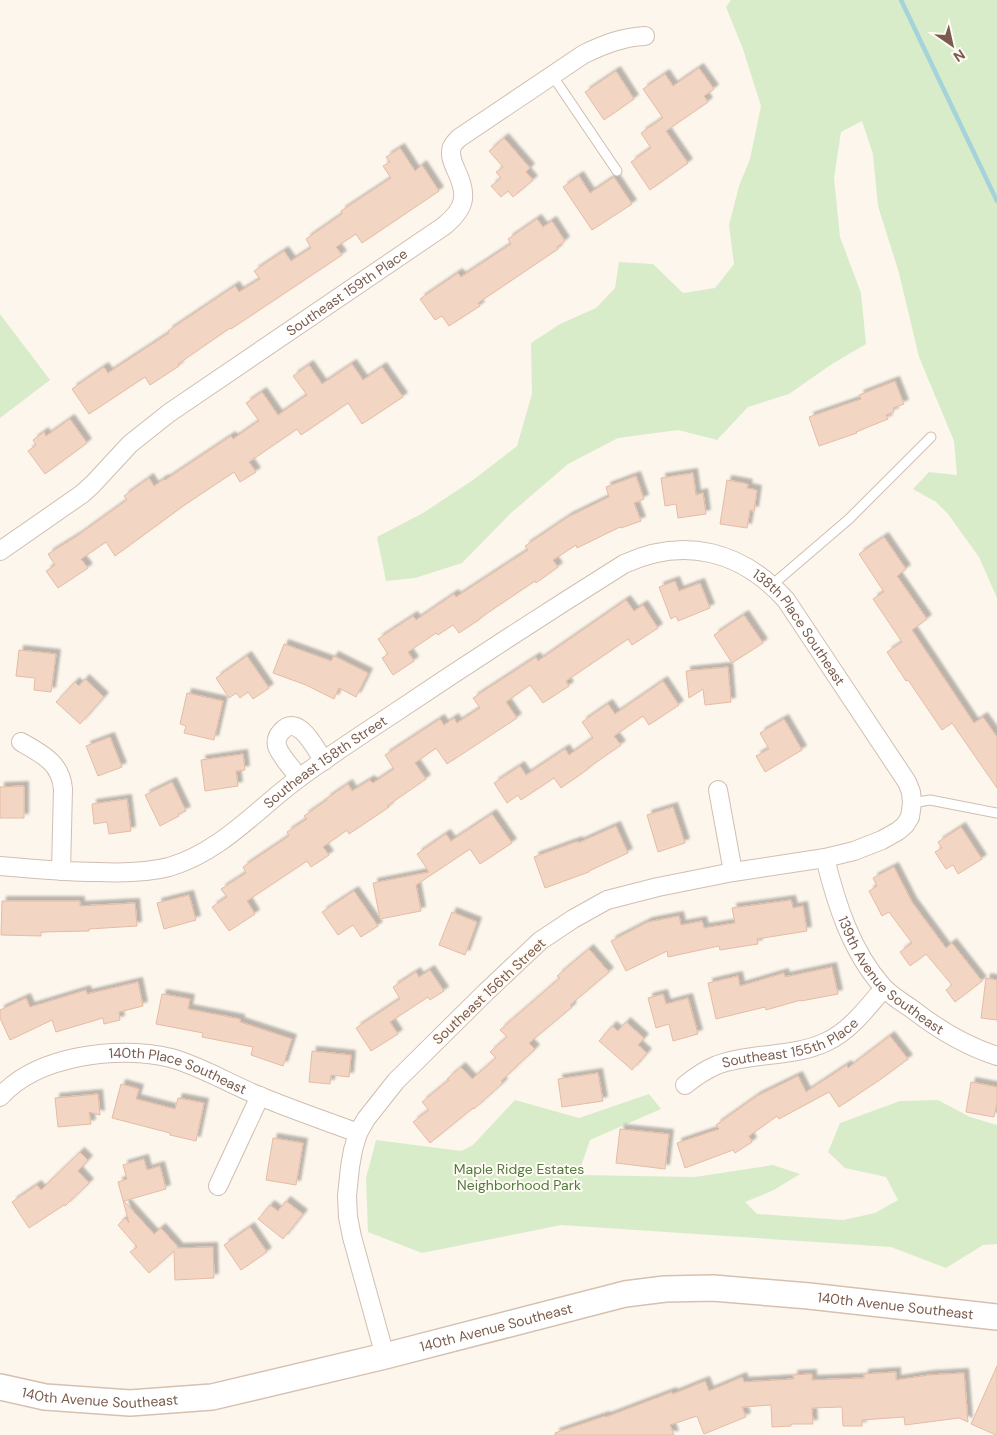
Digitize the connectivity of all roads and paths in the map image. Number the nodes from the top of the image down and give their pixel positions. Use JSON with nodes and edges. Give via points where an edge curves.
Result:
{"nodes":[{"id":1,"x":646,"y":36,"type":"dead end"},
{"id":2,"x":552,"y":75,"type":"junction"},
{"id":3,"x":617,"y":171,"type":"dead end"},
{"id":4,"x":932,"y":437,"type":"dead end"},
{"id":5,"x":0,"y":551,"type":"edge"},
{"id":6,"x":624,"y":564,"type":"joint"},
{"id":7,"x":772,"y":585,"type":"junction"},
{"id":8,"x":21,"y":742,"type":"dead end"},
{"id":9,"x":324,"y":761,"type":"junction"},
{"id":10,"x":299,"y":778,"type":"junction"},
{"id":11,"x":718,"y":790,"type":"dead end"},
{"id":12,"x":912,"y":804,"type":"junction"},
{"id":13,"x":997,"y":814,"type":"edge"},
{"id":14,"x":825,"y":858,"type":"junction"},
{"id":15,"x":0,"y":866,"type":"edge"},
{"id":16,"x":61,"y":872,"type":"junction"},
{"id":17,"x":733,"y":872,"type":"junction"},
{"id":18,"x":884,"y":988,"type":"junction"},
{"id":19,"x":997,"y":1056,"type":"edge"},
{"id":20,"x":685,"y":1085,"type":"dead end"},
{"id":21,"x":260,"y":1096,"type":"junction"},
{"id":22,"x":0,"y":1097,"type":"edge"},
{"id":23,"x":358,"y":1133,"type":"junction"},
{"id":24,"x":218,"y":1186,"type":"dead end"},
{"id":25,"x":997,"y":1317,"type":"edge"},
{"id":26,"x":385,"y":1356,"type":"junction"},
{"id":27,"x":0,"y":1388,"type":"edge"}],
"edges":[{"from":1,"to":2,"type":"street","name":"Southeast 159th Place","via":[[602,45]]},
{"from":2,"to":3,"type":"lane"},
{"from":2,"to":5,"type":"street","name":"Southeast 159th Place","via":[[467,131],[452,146],[453,164],[464,190],[459,210],[449,222],[169,413],[130,444],[82,494]]},
{"from":4,"to":7,"type":"lane","via":[[849,519]]},
{"from":6,"to":7,"type":"street","name":"138th Place Southeast","via":[[640,556],[673,550],[714,553],[747,567]]},
{"from":6,"to":9,"type":"street","name":"Southeast 158th Street","via":[[482,654]]},
{"from":7,"to":12,"type":"street","name":"138th Place Southeast","via":[[786,600],[906,782]]},
{"from":8,"to":16,"type":"street","via":[[48,759],[62,778]]},
{"from":9,"to":10,"type":"street","name":"Southeast 158th Street"},
{"from":9,"to":10,"type":"street","via":[[300,728],[289,726],[283,729],[277,745]]},
{"from":10,"to":16,"type":"street","name":"Southeast 158th Street","via":[[229,836],[190,859],[152,870],[126,873]]},
{"from":11,"to":17,"type":"street"},
{"from":12,"to":13,"type":"lane","via":[[930,800]]},
{"from":12,"to":14,"type":"street","name":"Southeast 156th Street","via":[[905,825],[891,836],[854,851]]},
{"from":14,"to":17,"type":"street","name":"Southeast 156th Street"},
{"from":14,"to":18,"type":"street","name":"139th Avenue Southeast","via":[[846,925]]},
{"from":15,"to":16,"type":"street","name":"Southeast 158th Street"},
{"from":17,"to":23,"type":"street","name":"Southeast 156th Street","via":[[607,900],[540,941],[396,1081]]},
{"from":18,"to":19,"type":"street","name":"139th Avenue Southeast","via":[[938,1029]]},
{"from":18,"to":20,"type":"street","name":"Southeast 155th Place","via":[[856,1020],[826,1042],[718,1065]]},
{"from":21,"to":22,"type":"street","name":"140th Place Southeast","via":[[172,1059],[117,1052],[52,1065],[19,1080]]},
{"from":21,"to":23,"type":"street","name":"140th Place Southeast"},
{"from":21,"to":24,"type":"street"},
{"from":23,"to":26,"type":"street","name":"Southeast 156th Street","via":[[350,1167],[348,1217]]},
{"from":25,"to":26,"type":"main road","name":"140th Avenue Southeast","via":[[809,1296],[713,1288],[665,1288],[625,1294]]},
{"from":26,"to":27,"type":"main road","name":"140th Avenue Southeast","via":[[212,1397],[130,1403],[45,1397]]}]}
